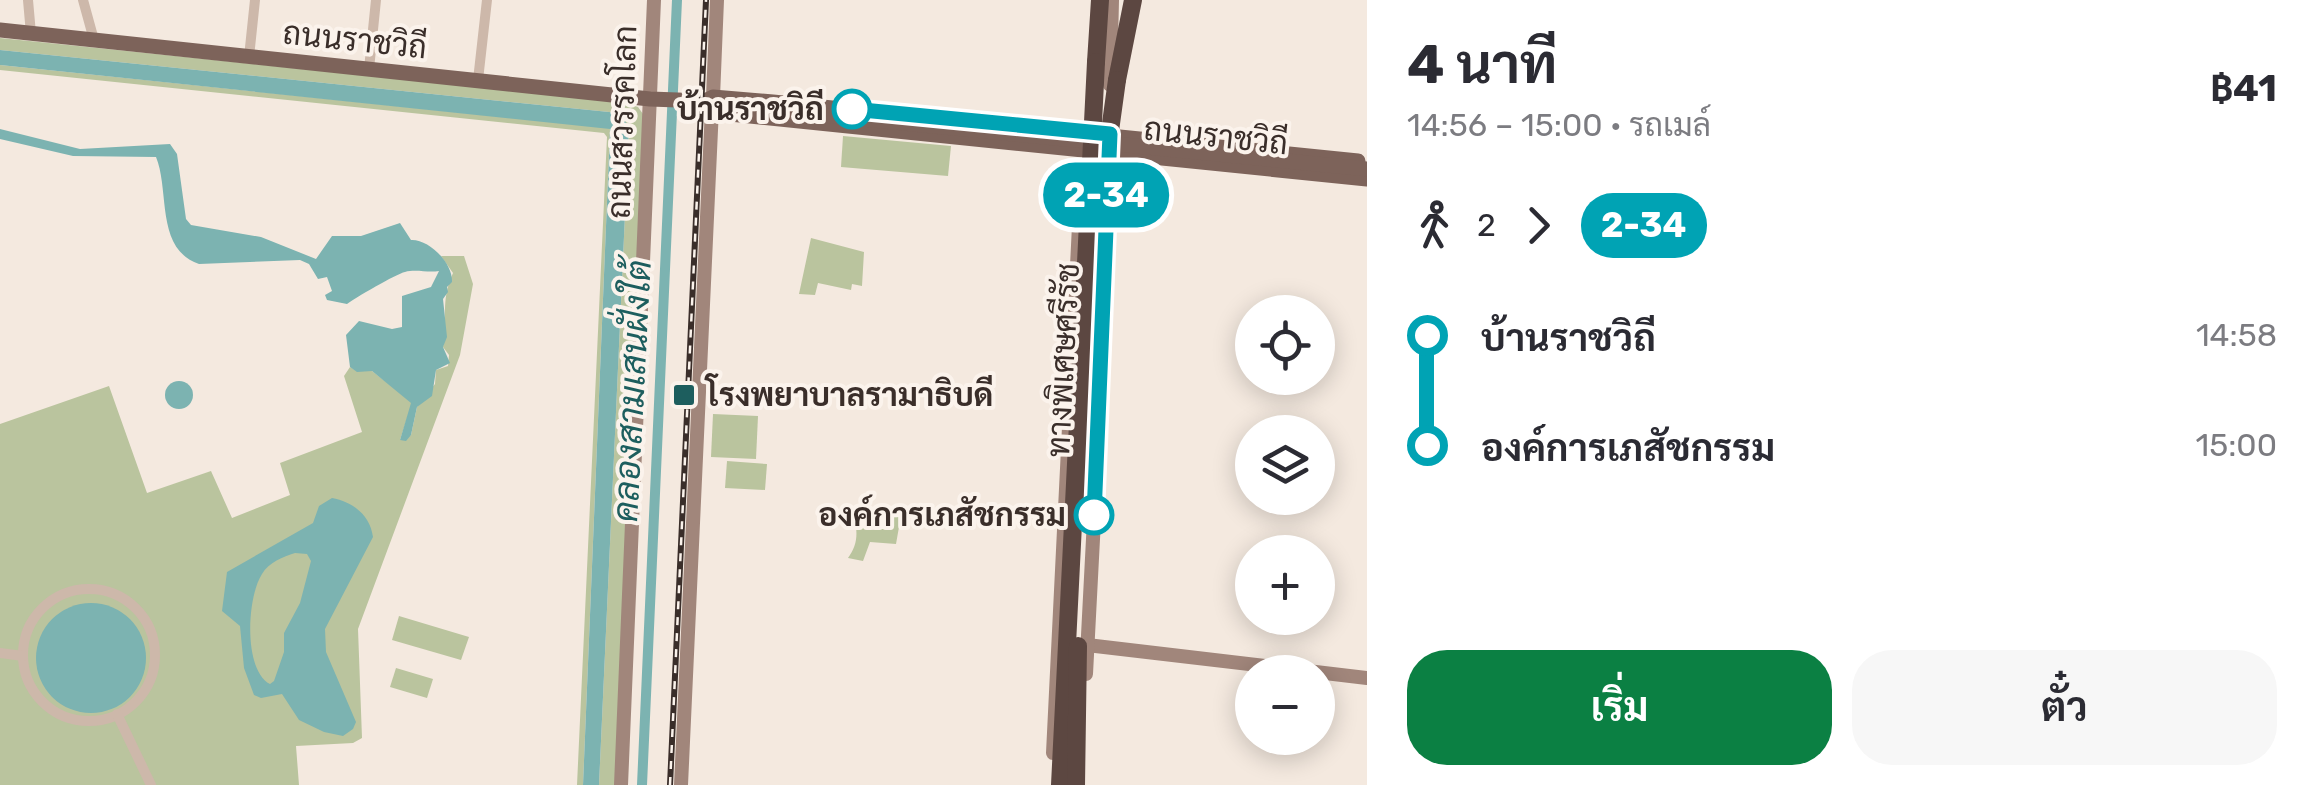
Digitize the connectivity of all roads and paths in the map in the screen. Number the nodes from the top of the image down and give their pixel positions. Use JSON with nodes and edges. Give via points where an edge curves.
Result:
{"nodes":[{"id":1,"x":28,"y":0,"type":"edge"},
{"id":2,"x":83,"y":0,"type":"edge"},
{"id":3,"x":255,"y":0,"type":"edge"},
{"id":4,"x":376,"y":0,"type":"edge"},
{"id":5,"x":487,"y":0,"type":"edge"},
{"id":6,"x":654,"y":0,"type":"edge"},
{"id":7,"x":717,"y":0,"type":"edge"},
{"id":8,"x":1096,"y":0,"type":"edge"},
{"id":9,"x":1112,"y":0,"type":"edge"},
{"id":10,"x":1133,"y":0,"type":"edge"},
{"id":11,"x":0,"y":30,"type":"edge"},
{"id":12,"x":32,"y":34,"type":"junction"},
{"id":13,"x":94,"y":40,"type":"junction"},
{"id":14,"x":249,"y":57,"type":"junction"},
{"id":15,"x":369,"y":69,"type":"junction"},
{"id":16,"x":478,"y":80,"type":"junction"},
{"id":17,"x":654,"y":98,"type":"junction"},
{"id":18,"x":713,"y":104,"type":"junction"},
{"id":19,"x":1046,"y":128,"type":"junction"},
{"id":20,"x":1086,"y":132,"type":"junction"},
{"id":21,"x":1110,"y":134,"type":"junction"},
{"id":22,"x":1045,"y":147,"type":"junction"},
{"id":23,"x":1084,"y":150,"type":"junction"},
{"id":24,"x":1108,"y":153,"type":"junction"},
{"id":25,"x":1251,"y":158,"type":"junction"},
{"id":26,"x":1367,"y":166,"type":"edge"},
{"id":27,"x":1367,"y":179,"type":"edge"},
{"id":28,"x":1104,"y":274,"type":"junction"},
{"id":29,"x":1072,"y":364,"type":"junction"},
{"id":30,"x":1068,"y":423,"type":"junction"},
{"id":31,"x":1098,"y":425,"type":"junction"},
{"id":32,"x":1087,"y":646,"type":"junction"},
{"id":33,"x":0,"y":653,"type":"edge"},
{"id":34,"x":23,"y":656,"type":"junction"},
{"id":35,"x":1367,"y":678,"type":"edge"},
{"id":36,"x":116,"y":714,"type":"junction"},
{"id":37,"x":151,"y":785,"type":"edge"},
{"id":38,"x":621,"y":785,"type":"edge"},
{"id":39,"x":681,"y":785,"type":"edge"},
{"id":40,"x":1052,"y":785,"type":"edge"},
{"id":41,"x":1060,"y":785,"type":"edge"},
{"id":42,"x":1078,"y":785,"type":"edge"}],
"edges":[{"from":1,"to":12,"type":"street"},
{"from":2,"to":13,"type":"street"},
{"from":3,"to":14,"type":"street"},
{"from":4,"to":15,"type":"street"},
{"from":5,"to":16,"type":"street"},
{"from":6,"to":17,"type":"street","name":"ถนนสวรรคโลก"},
{"from":7,"to":18,"type":"street"},
{"from":8,"to":20,"type":"street"},
{"from":8,"to":41,"type":"highway","name":"ทางพิเศษศรีรัช","bridge":true},
{"from":9,"to":21,"type":"street"},
{"from":10,"to":42,"type":"highway","name":"ทางพิเศษศรีรัช","bridge":true,"via":[[1104,174],[1081,574]]},
{"from":11,"to":12,"type":"main road","name":"ถนนราชวิถี"},
{"from":12,"to":13,"type":"main road","name":"ถนนราชวิถี"},
{"from":13,"to":14,"type":"main road","name":"ถนนราชวิถี"},
{"from":14,"to":15,"type":"main road","name":"ถนนราชวิถี"},
{"from":15,"to":16,"type":"main road","name":"ถนนราชวิถี"},
{"from":16,"to":17,"type":"main road","name":"ถนนราชวิถี"},
{"from":17,"to":18,"type":"main road","name":"ถนนราชวิถี"},
{"from":17,"to":38,"type":"street","name":"ถนนสวรรคโลก"},
{"from":18,"to":19,"type":"main road","name":"ถนนราชวิถี"},
{"from":18,"to":22,"type":"main road","name":"ถนนราชวิถี"},
{"from":18,"to":26,"type":"main road","bridge":true},
{"from":18,"to":39,"type":"street"},
{"from":19,"to":20,"type":"main road","name":"ถนนราชวิถี"},
{"from":19,"to":22,"type":"main road","via":[[1051,140]]},
{"from":20,"to":21,"type":"main road","name":"ถนนราชวิถี"},
{"from":20,"to":23,"type":"street"},
{"from":21,"to":24,"type":"street"},
{"from":21,"to":25,"type":"main road","name":"ถนนราชวิถี"},
{"from":22,"to":23,"type":"main road","name":"ถนนราชวิถี"},
{"from":23,"to":24,"type":"main road","name":"ถนนราชวิถี"},
{"from":23,"to":29,"type":"street"},
{"from":24,"to":25,"type":"main road","name":"ถนนราชวิถี"},
{"from":24,"to":28,"type":"street"},
{"from":25,"to":26,"type":"main road","name":"ถนนราชวิถี"},
{"from":25,"to":27,"type":"main road","name":"ถนนราชวิถี"},
{"from":28,"to":29,"type":"street"},
{"from":28,"to":31,"type":"street"},
{"from":29,"to":30,"type":"street"},
{"from":30,"to":31,"type":"street"},
{"from":30,"to":40,"type":"street"},
{"from":31,"to":32,"type":"street"},
{"from":32,"to":35,"type":"street"},
{"from":32,"to":42,"type":"street"},
{"from":33,"to":34,"type":"street"},
{"from":34,"to":36,"type":"street","via":[[29,682],[51,709],[83,720]]},
{"from":34,"to":36,"type":"street","via":[[34,618],[60,596],[94,590],[126,601],[148,627],[154,660],[143,692]]},
{"from":36,"to":37,"type":"street"}]}
